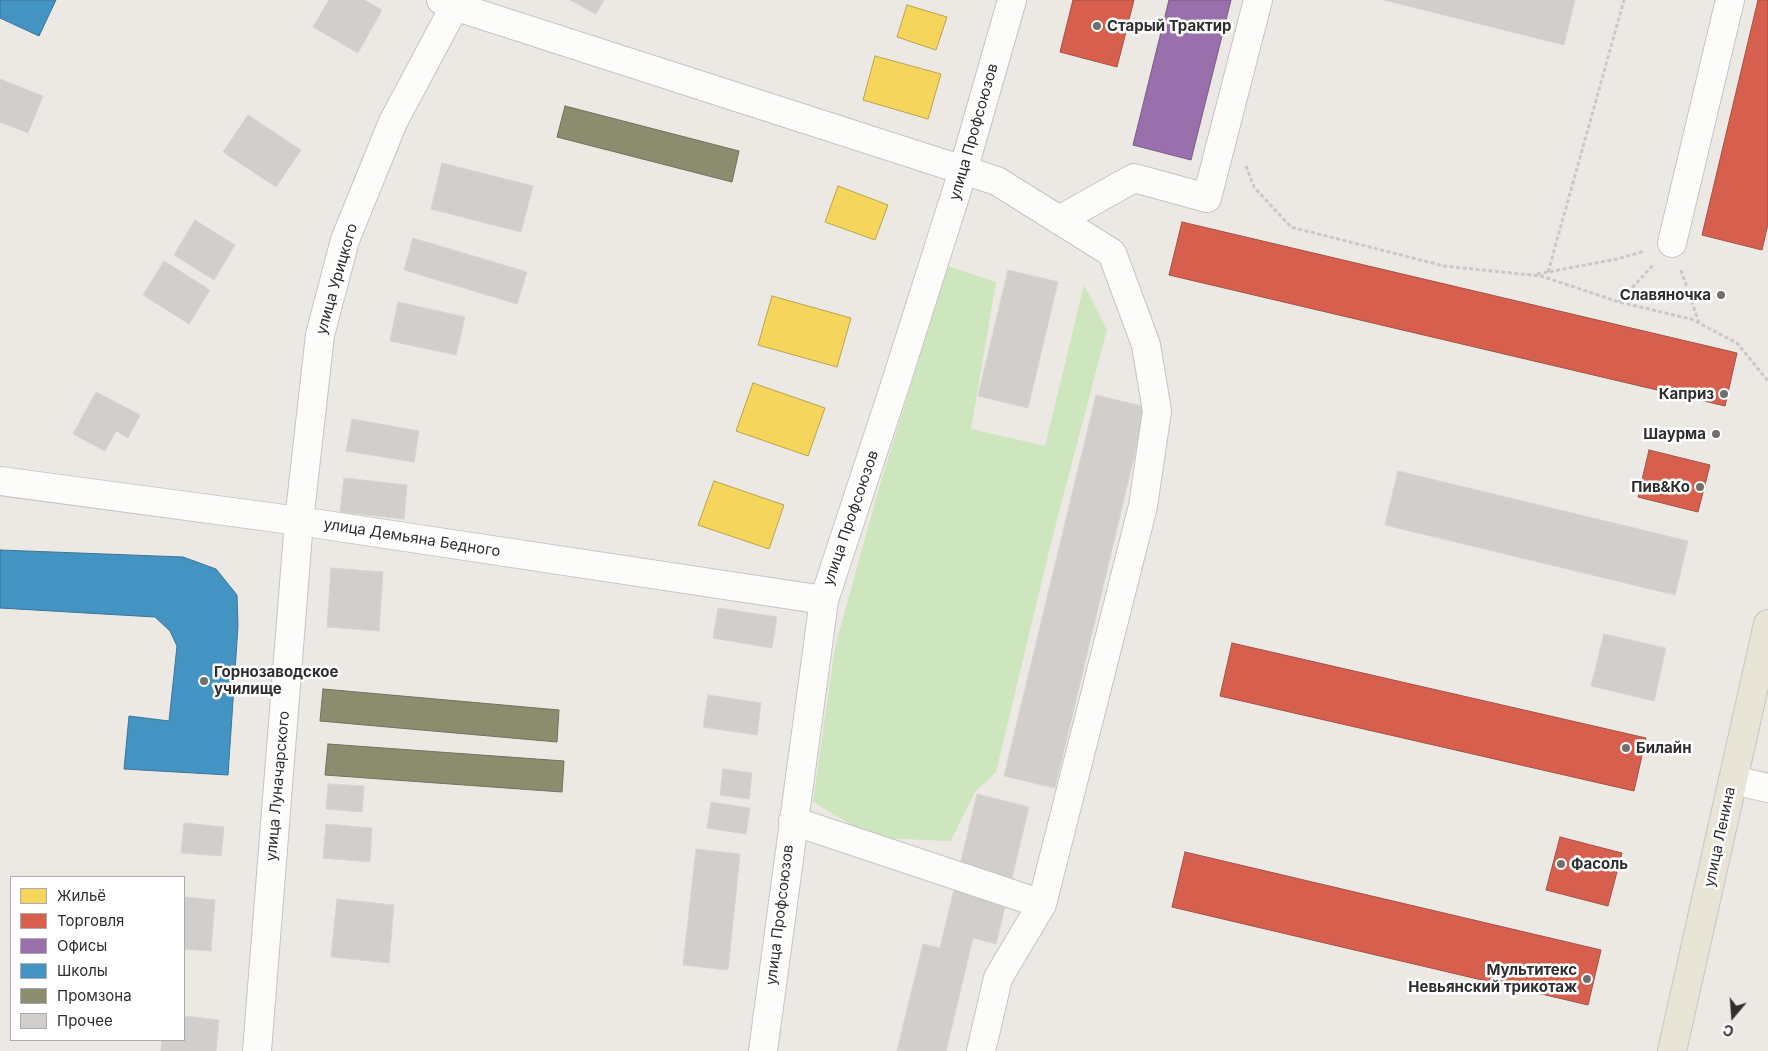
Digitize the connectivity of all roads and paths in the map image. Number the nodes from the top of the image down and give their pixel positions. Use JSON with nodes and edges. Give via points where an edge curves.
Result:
{"nodes":[{"id":1,"x":1012,"y":0,"type":"edge"},
{"id":2,"x":1258,"y":0,"type":"edge"},
{"id":3,"x":1624,"y":0,"type":"edge"},
{"id":4,"x":1730,"y":0,"type":"edge"},
{"id":5,"x":451,"y":2,"type":"edge"},
{"id":6,"x":1244,"y":162,"type":"dead end"},
{"id":7,"x":963,"y":171,"type":"junction"},
{"id":8,"x":1059,"y":220,"type":"junction"},
{"id":9,"x":1672,"y":243,"type":"junction"},
{"id":10,"x":1548,"y":272,"type":"junction"},
{"id":11,"x":1532,"y":275,"type":"junction"},
{"id":12,"x":1620,"y":302,"type":"junction"},
{"id":13,"x":1699,"y":323,"type":"junction"},
{"id":14,"x":1768,"y":381,"type":"edge"},
{"id":15,"x":0,"y":481,"type":"edge"},
{"id":16,"x":300,"y":520,"type":"junction"},
{"id":17,"x":824,"y":600,"type":"junction"},
{"id":18,"x":1768,"y":624,"type":"edge"},
{"id":19,"x":1733,"y":780,"type":"junction"},
{"id":20,"x":1768,"y":788,"type":"edge"},
{"id":21,"x":793,"y":821,"type":"junction"},
{"id":22,"x":1042,"y":904,"type":"junction"},
{"id":23,"x":257,"y":1051,"type":"edge"},
{"id":24,"x":762,"y":1051,"type":"edge"},
{"id":25,"x":981,"y":1051,"type":"edge"},
{"id":26,"x":1672,"y":1051,"type":"edge"}],
"edges":[{"from":1,"to":7,"type":"street","name":"улица Профсоюзов"},
{"from":2,"to":8,"type":"street","via":[[1207,198],[1134,178]]},
{"from":3,"to":10,"type":"path"},
{"from":4,"to":9,"type":"street"},
{"from":5,"to":7,"type":"street"},
{"from":5,"to":16,"type":"street","name":"улица Урицкого","via":[[393,122],[345,240],[320,335]]},
{"from":6,"to":11,"type":"path","via":[[1254,187],[1291,227],[1444,266]]},
{"from":7,"to":8,"type":"street","via":[[997,181]]},
{"from":7,"to":17,"type":"street","name":"улица Профсоюзов"},
{"from":8,"to":22,"type":"street","via":[[1112,254],[1146,345],[1157,410],[1142,506]]},
{"from":9,"to":10,"type":"path","via":[[1617,259]]},
{"from":9,"to":12,"type":"path"},
{"from":9,"to":13,"type":"path"},
{"from":10,"to":11,"type":"path"},
{"from":11,"to":12,"type":"path"},
{"from":12,"to":13,"type":"path"},
{"from":13,"to":14,"type":"path","via":[[1737,343]]},
{"from":15,"to":16,"type":"street","name":"улица Демьяна Бедного"},
{"from":16,"to":17,"type":"street","name":"улица Демьяна Бедного"},
{"from":16,"to":23,"type":"street","name":"улица Луначарского"},
{"from":17,"to":21,"type":"street","name":"улица Профсоюзов"},
{"from":18,"to":19,"type":"main road","name":"улица Ленина"},
{"from":19,"to":20,"type":"street"},
{"from":19,"to":26,"type":"main road","name":"улица Ленина"},
{"from":21,"to":22,"type":"street"},
{"from":21,"to":24,"type":"street","name":"улица Профсоюзов"},
{"from":22,"to":25,"type":"street","via":[[998,978]]}]}
